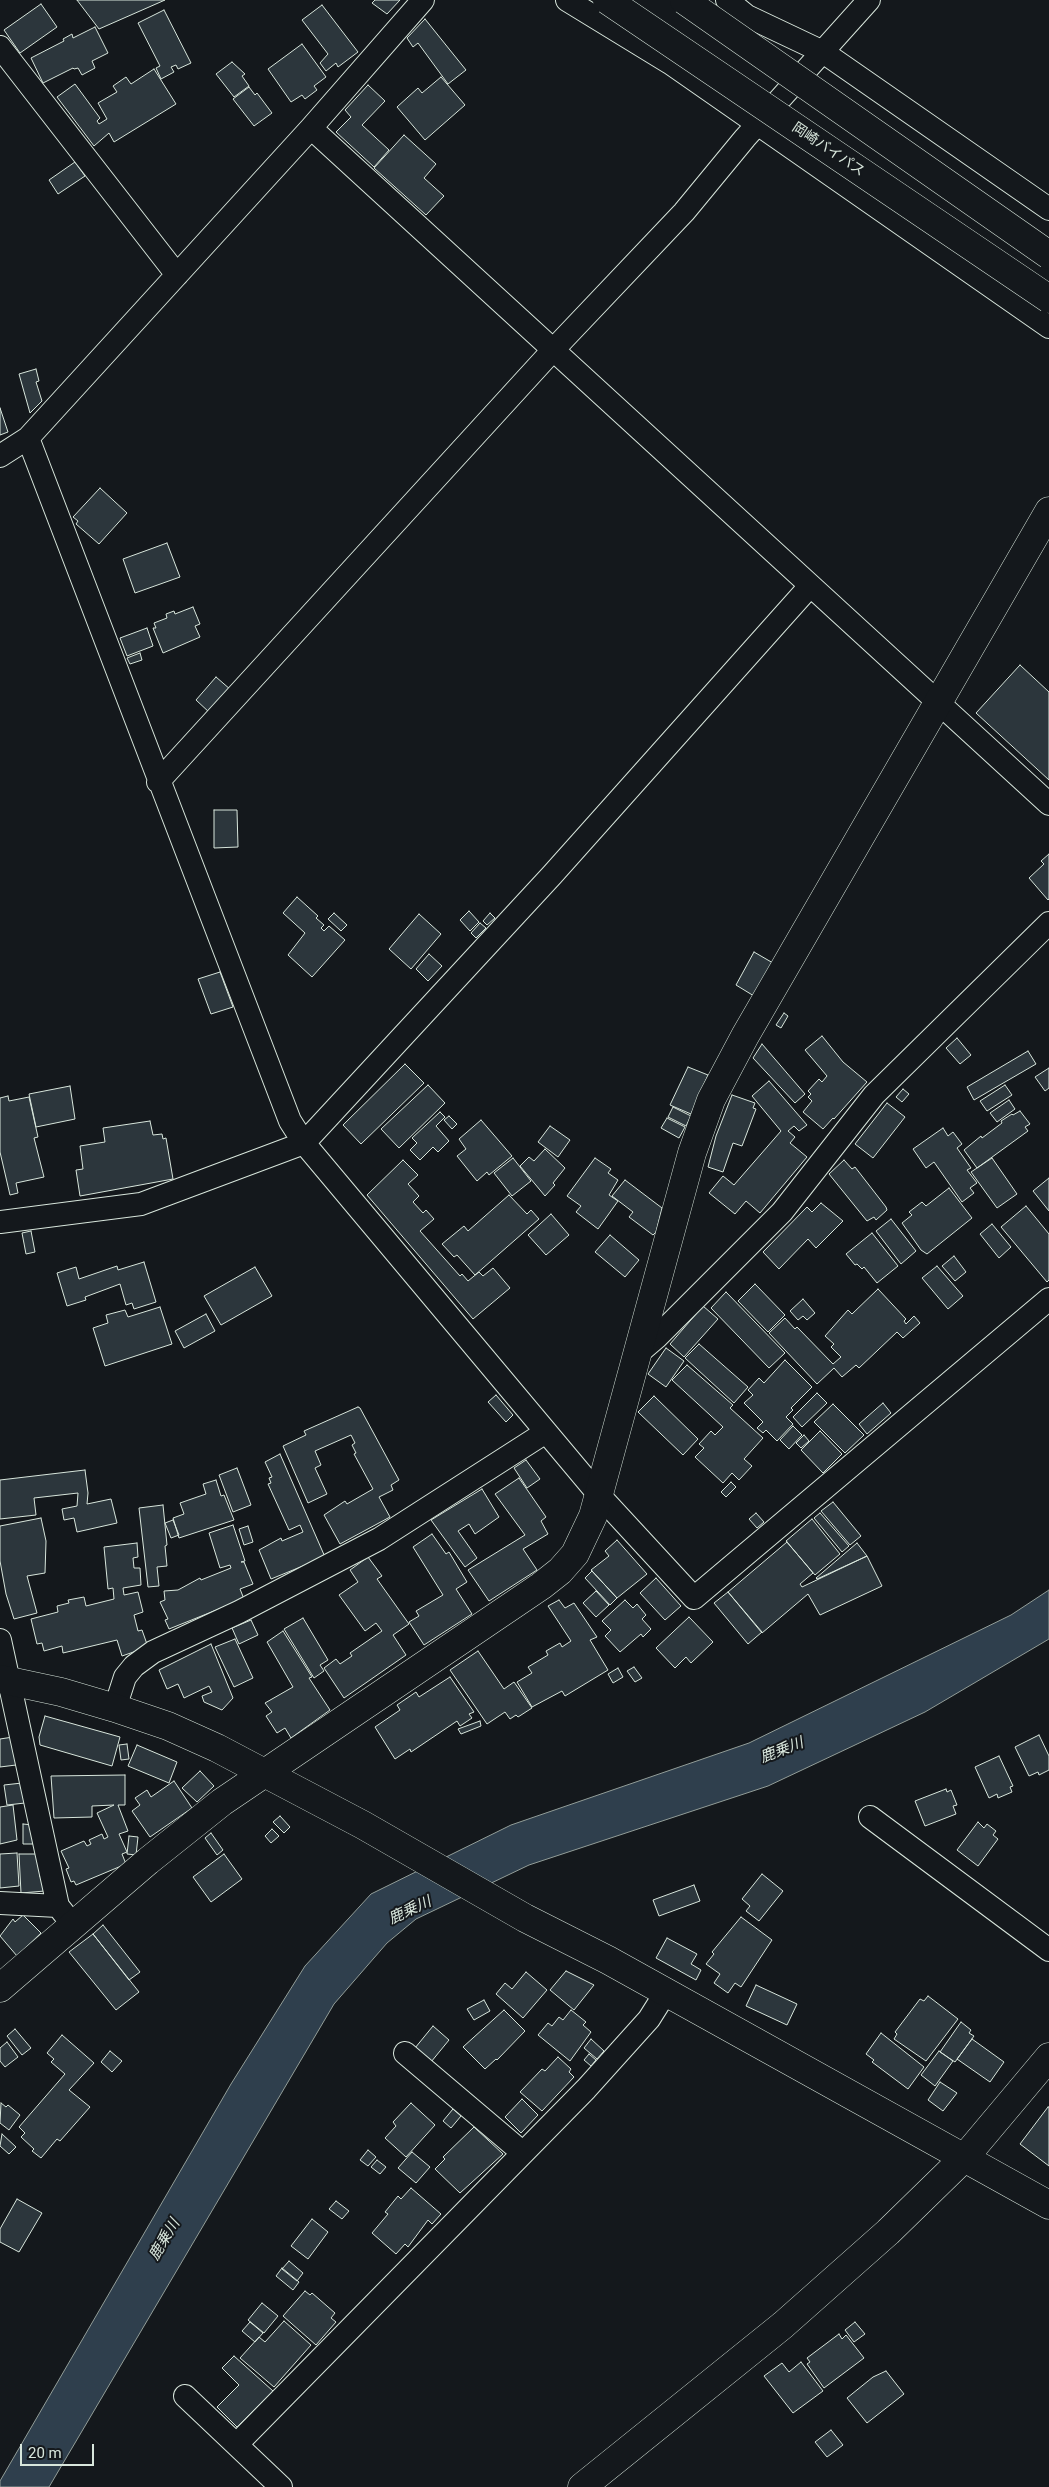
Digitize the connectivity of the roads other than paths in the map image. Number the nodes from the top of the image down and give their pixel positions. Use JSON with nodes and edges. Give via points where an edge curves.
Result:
{"nodes":[{"id":1,"x":423,"y":0,"type":"edge"},
{"id":2,"x":567,"y":0,"type":"edge"},
{"id":3,"x":607,"y":0,"type":"edge"},
{"id":4,"x":684,"y":0,"type":"edge"},
{"id":5,"x":727,"y":0,"type":"edge"},
{"id":6,"x":869,"y":0,"type":"edge"},
{"id":7,"x":0,"y":46,"type":"edge"},
{"id":8,"x":822,"y":52,"type":"junction"},
{"id":9,"x":759,"y":125,"type":"junction"},
{"id":10,"x":311,"y":128,"type":"junction"},
{"id":11,"x":1049,"y":209,"type":"edge"},
{"id":12,"x":1049,"y":255,"type":"edge"},
{"id":13,"x":177,"y":275,"type":"junction"},
{"id":14,"x":1049,"y":299,"type":"edge"},
{"id":15,"x":1049,"y":327,"type":"edge"},
{"id":16,"x":553,"y":350,"type":"junction"},
{"id":17,"x":28,"y":438,"type":"junction"},
{"id":18,"x":0,"y":456,"type":"edge"},
{"id":19,"x":1049,"y":511,"type":"edge"},
{"id":20,"x":810,"y":586,"type":"junction"},
{"id":21,"x":938,"y":703,"type":"junction"},
{"id":22,"x":158,"y":782,"type":"junction"},
{"id":23,"x":1049,"y":804,"type":"edge"},
{"id":24,"x":1049,"y":923,"type":"edge"},
{"id":25,"x":304,"y":1143,"type":"junction"},
{"id":26,"x":0,"y":1222,"type":"edge"},
{"id":27,"x":1049,"y":1299,"type":"edge"},
{"id":28,"x":635,"y":1356,"type":"junction"},
{"id":29,"x":546,"y":1432,"type":"junction"},
{"id":30,"x":599,"y":1495,"type":"junction"},
{"id":31,"x":0,"y":1640,"type":"edge"},
{"id":32,"x":4,"y":1679,"type":"edge"},
{"id":33,"x":115,"y":1708,"type":"junction"},
{"id":34,"x":265,"y":1772,"type":"junction"},
{"id":35,"x":870,"y":1818,"type":"dead end"},
{"id":36,"x":0,"y":1903,"type":"edge"},
{"id":37,"x":66,"y":1916,"type":"junction"},
{"id":38,"x":1049,"y":1950,"type":"edge"},
{"id":39,"x":0,"y":1988,"type":"edge"},
{"id":40,"x":666,"y":1992,"type":"junction"},
{"id":41,"x":405,"y":2052,"type":"dead end"},
{"id":42,"x":1049,"y":2057,"type":"edge"},
{"id":43,"x":522,"y":2153,"type":"junction"},
{"id":44,"x":965,"y":2157,"type":"junction"},
{"id":45,"x":1049,"y":2205,"type":"edge"},
{"id":46,"x":186,"y":2396,"type":"dead end"},
{"id":47,"x":237,"y":2444,"type":"junction"},
{"id":48,"x":281,"y":2487,"type":"edge"},
{"id":49,"x":582,"y":2487,"type":"edge"}],
"edges":[{"from":1,"to":10,"type":"street"},
{"from":2,"to":9,"type":"street","via":[[670,63]]},
{"from":3,"to":14,"type":"main road","name":"岡崎バイパス","bridge":true},
{"from":4,"to":12,"type":"main road","bridge":true},
{"from":5,"to":8,"type":"street","via":[[747,16]]},
{"from":6,"to":8,"type":"street"},
{"from":7,"to":13,"type":"street"},
{"from":8,"to":9,"type":"street"},
{"from":8,"to":11,"type":"street"},
{"from":9,"to":15,"type":"street"},
{"from":9,"to":16,"type":"street","via":[[684,212]]},
{"from":10,"to":13,"type":"street"},
{"from":10,"to":16,"type":"street"},
{"from":13,"to":17,"type":"street"},
{"from":16,"to":20,"type":"street"},
{"from":16,"to":22,"type":"street"},
{"from":17,"to":18,"type":"street"},
{"from":17,"to":22,"type":"street"},
{"from":19,"to":21,"type":"main road"},
{"from":20,"to":21,"type":"street"},
{"from":20,"to":25,"type":"street","via":[[552,875]]},
{"from":21,"to":23,"type":"street"},
{"from":21,"to":28,"type":"main road","via":[[711,1100],[692,1153]]},
{"from":22,"to":25,"type":"street","via":[[290,1121]]},
{"from":24,"to":28,"type":"street","via":[[874,1095],[782,1212]]},
{"from":25,"to":26,"type":"street","via":[[141,1204]]},
{"from":25,"to":29,"type":"street"},
{"from":27,"to":30,"type":"street","via":[[694,1598]]},
{"from":28,"to":30,"type":"main road"},
{"from":29,"to":30,"type":"street"},
{"from":29,"to":33,"type":"street","via":[[379,1538],[239,1612],[153,1652],[125,1677]]},
{"from":30,"to":34,"type":"main road","via":[[585,1536],[560,1571]]},
{"from":31,"to":32,"type":"street"},
{"from":32,"to":33,"type":"main road"},
{"from":32,"to":37,"type":"street"},
{"from":33,"to":34,"type":"main road","via":[[168,1726]]},
{"from":34,"to":37,"type":"main road","via":[[148,1861]]},
{"from":34,"to":40,"type":"main road","via":[[525,1918]]},
{"from":35,"to":38,"type":"street"},
{"from":36,"to":37,"type":"street"},
{"from":37,"to":39,"type":"main road"},
{"from":40,"to":43,"type":"street","via":[[649,2019]]},
{"from":40,"to":44,"type":"main road"},
{"from":41,"to":43,"type":"street"},
{"from":42,"to":44,"type":"main road"},
{"from":43,"to":47,"type":"street"},
{"from":44,"to":45,"type":"main road"},
{"from":44,"to":49,"type":"main road","via":[[888,2232],[783,2325]]},
{"from":46,"to":47,"type":"street"},
{"from":47,"to":48,"type":"street"}]}
